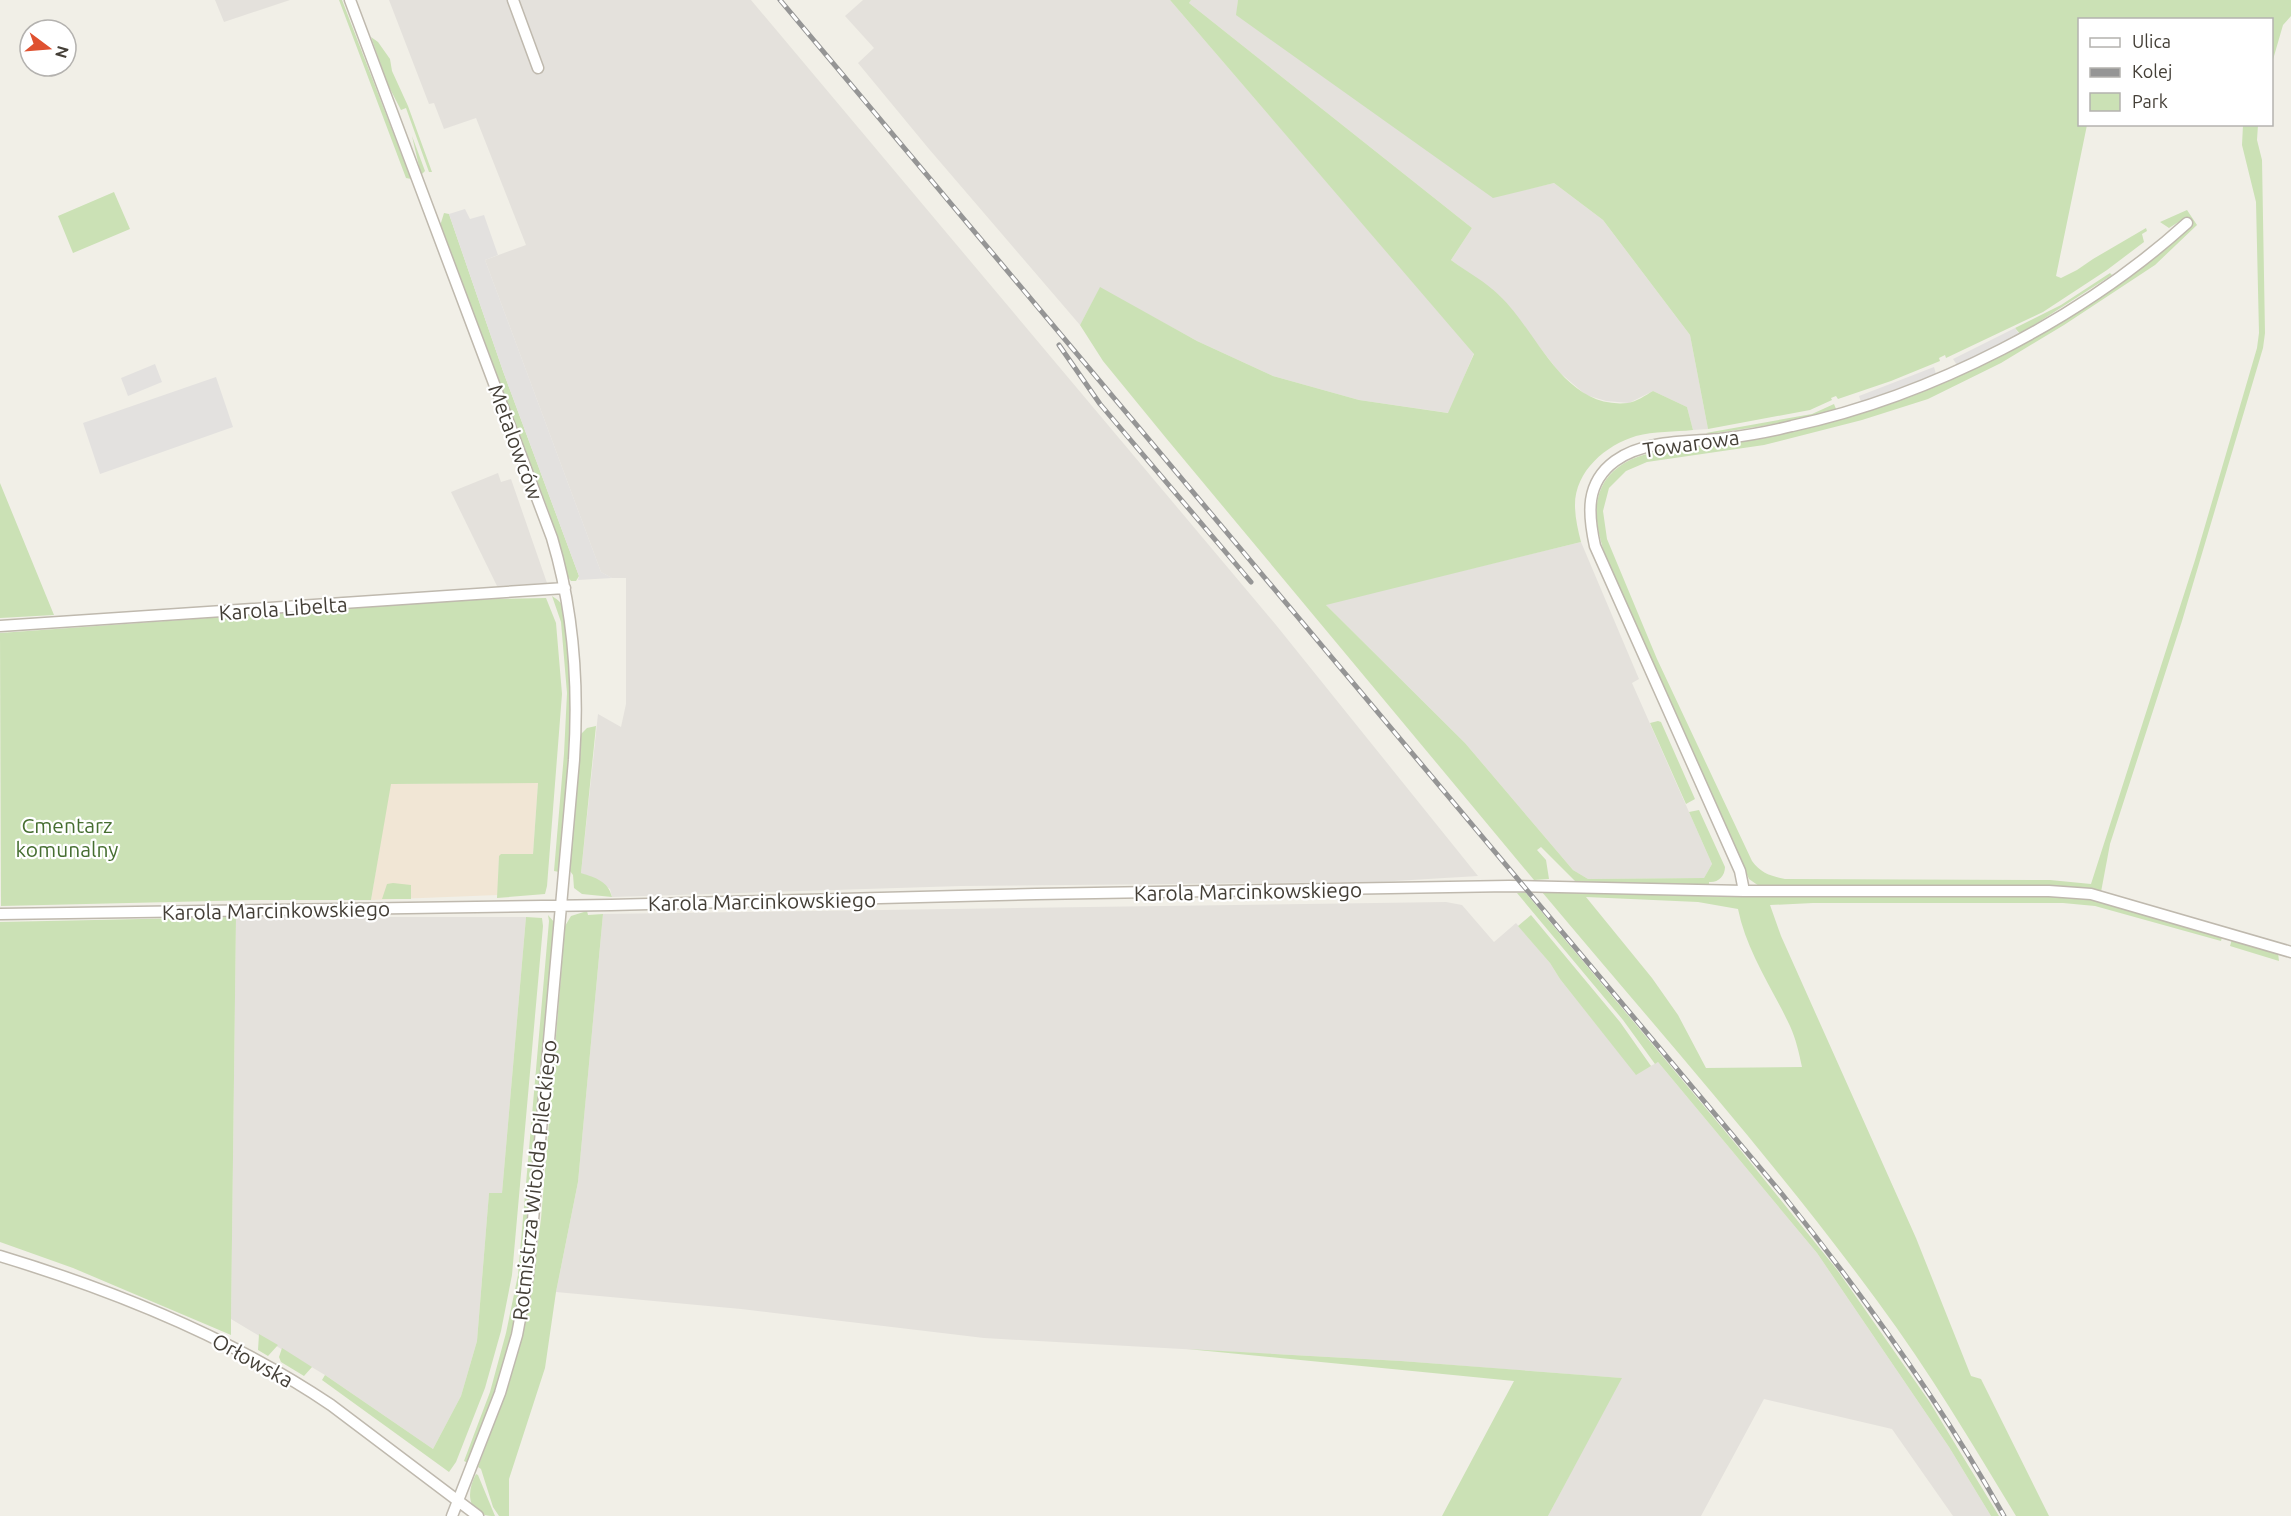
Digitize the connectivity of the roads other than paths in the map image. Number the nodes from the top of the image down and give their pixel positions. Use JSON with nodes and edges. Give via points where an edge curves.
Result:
{"nodes":[{"id":1,"x":350,"y":0,"type":"edge"},
{"id":2,"x":513,"y":0,"type":"edge"},
{"id":3,"x":538,"y":68,"type":"dead end"},
{"id":4,"x":2187,"y":223,"type":"dead end"},
{"id":5,"x":565,"y":588,"type":"junction"},
{"id":6,"x":0,"y":626,"type":"edge"},
{"id":7,"x":1744,"y":891,"type":"junction"},
{"id":8,"x":561,"y":905,"type":"junction"},
{"id":9,"x":0,"y":914,"type":"edge"},
{"id":10,"x":2291,"y":952,"type":"edge"},
{"id":11,"x":0,"y":1256,"type":"edge"},
{"id":12,"x":458,"y":1500,"type":"junction"},
{"id":13,"x":452,"y":1516,"type":"edge"},
{"id":14,"x":478,"y":1516,"type":"edge"}],
"edges":[{"from":1,"to":5,"type":"street","name":"Metalowców","via":[[546,523]]},
{"from":2,"to":3,"type":"street"},
{"from":4,"to":7,"type":"street","name":"Towarowa","via":[[2053,320],[1942,378],[1859,408],[1792,426],[1645,448],[1623,456],[1601,473],[1589,506],[1595,546],[1740,871]]},
{"from":5,"to":6,"type":"street","name":"Karola Libelta"},
{"from":5,"to":8,"type":"street","name":"Metalowców","via":[[575,652],[577,708]]},
{"from":7,"to":8,"type":"street","name":"Karola Marcinkowskiego","via":[[1524,886]]},
{"from":7,"to":10,"type":"street","name":"Karola Marcinkowskiego","via":[[2091,894]]},
{"from":8,"to":9,"type":"street","name":"Karola Marcinkowskiego"},
{"from":8,"to":12,"type":"street","name":"Rotmistrza Witolda Pileckiego","via":[[528,1276],[517,1335],[500,1393]]},
{"from":11,"to":12,"type":"street","name":"Orłowska","via":[[105,1291],[214,1337],[306,1389]]},
{"from":12,"to":13,"type":"street","name":"Rotmistrza Witolda Pileckiego"},
{"from":12,"to":14,"type":"street","name":"Orłowska"}]}
